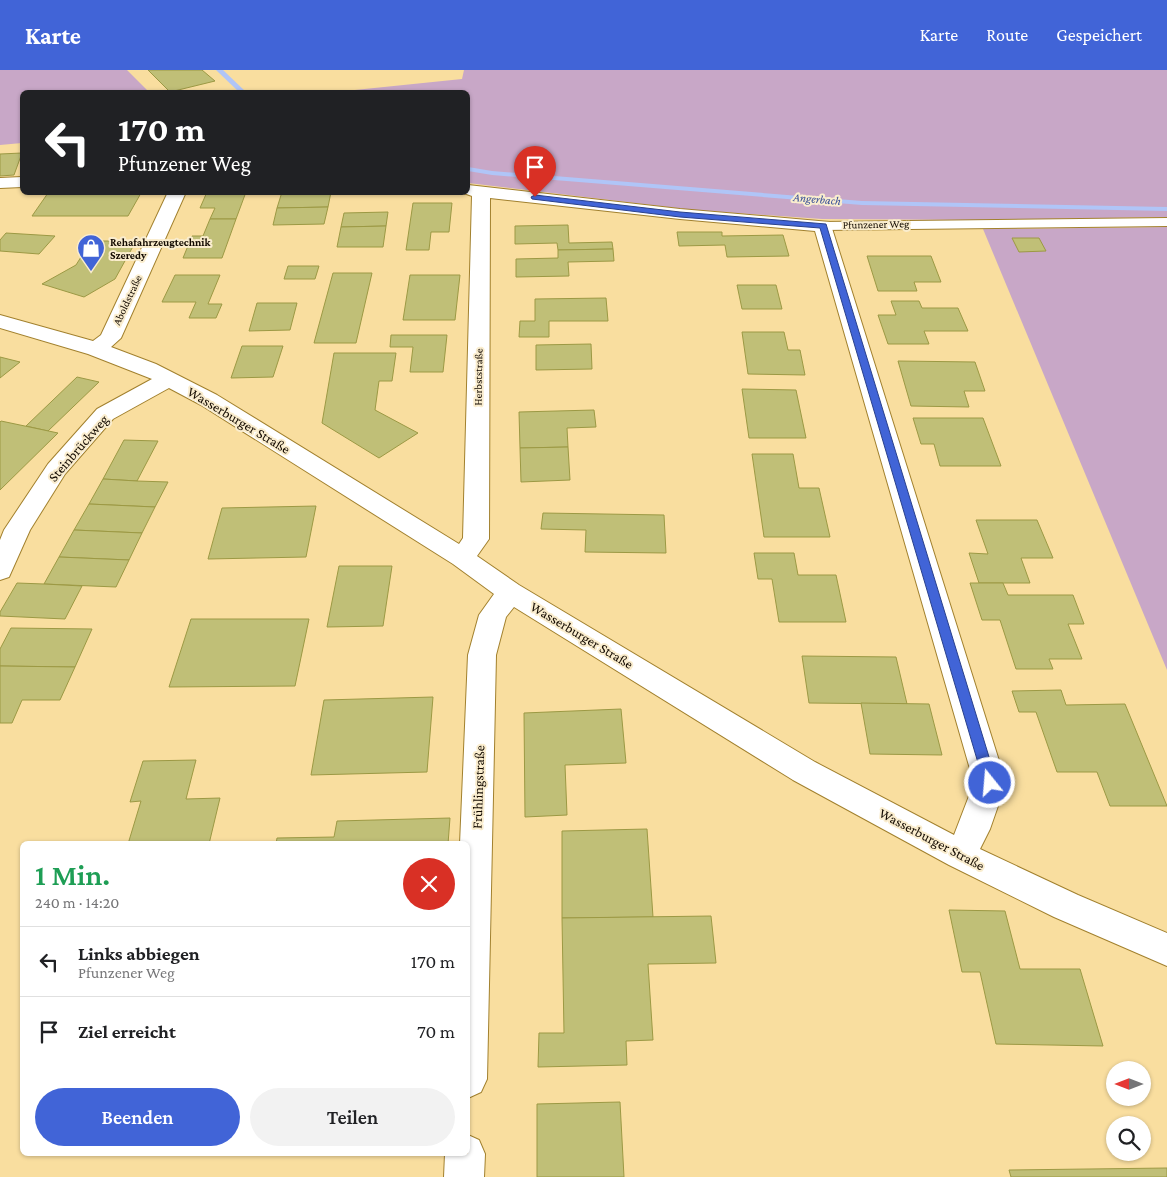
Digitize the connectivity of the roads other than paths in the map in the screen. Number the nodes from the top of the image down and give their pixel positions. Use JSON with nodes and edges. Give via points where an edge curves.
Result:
{"nodes":[{"id":1,"x":20,"y":182,"type":"edge"},
{"id":2,"x":0,"y":183,"type":"edge"},
{"id":3,"x":474,"y":190,"type":"edge"},
{"id":4,"x":176,"y":195,"type":"edge"},
{"id":5,"x":1167,"y":222,"type":"edge"},
{"id":6,"x":823,"y":226,"type":"junction"},
{"id":7,"x":0,"y":321,"type":"edge"},
{"id":8,"x":96,"y":349,"type":"junction"},
{"id":9,"x":169,"y":379,"type":"junction"},
{"id":10,"x":8,"y":529,"type":"edge"},
{"id":11,"x":462,"y":558,"type":"junction"},
{"id":12,"x":0,"y":571,"type":"edge"},
{"id":13,"x":510,"y":592,"type":"junction"},
{"id":14,"x":960,"y":855,"type":"junction"},
{"id":15,"x":1167,"y":950,"type":"edge"},
{"id":16,"x":470,"y":1019,"type":"edge"},
{"id":17,"x":465,"y":1156,"type":"edge"},
{"id":18,"x":464,"y":1177,"type":"edge"}],
"edges":[{"from":1,"to":2,"type":"street"},
{"from":3,"to":6,"type":"street","name":"Pfunzener Weg","via":[[680,214]]},
{"from":3,"to":11,"type":"street","name":"Herbststraße","via":[[476,539]]},
{"from":4,"to":8,"type":"street","name":"Aboldstraße","via":[[110,338]]},
{"from":5,"to":6,"type":"lane","name":"Pfunzener Weg"},
{"from":6,"to":14,"type":"street","via":[[990,783],[974,828]]},
{"from":7,"to":8,"type":"street","name":"Wasserburger Straße"},
{"from":8,"to":9,"type":"street","name":"Wasserburger Straße"},
{"from":9,"to":10,"type":"street","name":"Steinbrückweg","via":[[105,414]]},
{"from":9,"to":11,"type":"street","name":"Wasserburger Straße","via":[[209,400]]},
{"from":10,"to":12,"type":"street","name":"Steinbrückweg"},
{"from":11,"to":13,"type":"street","name":"Wasserburger Straße"},
{"from":13,"to":14,"type":"street","name":"Wasserburger Straße","via":[[804,771]]},
{"from":13,"to":16,"type":"street","name":"Frühlingstraße","via":[[493,615],[482,655]]},
{"from":14,"to":15,"type":"street","name":"Wasserburger Straße"},
{"from":17,"to":18,"type":"street"}]}
